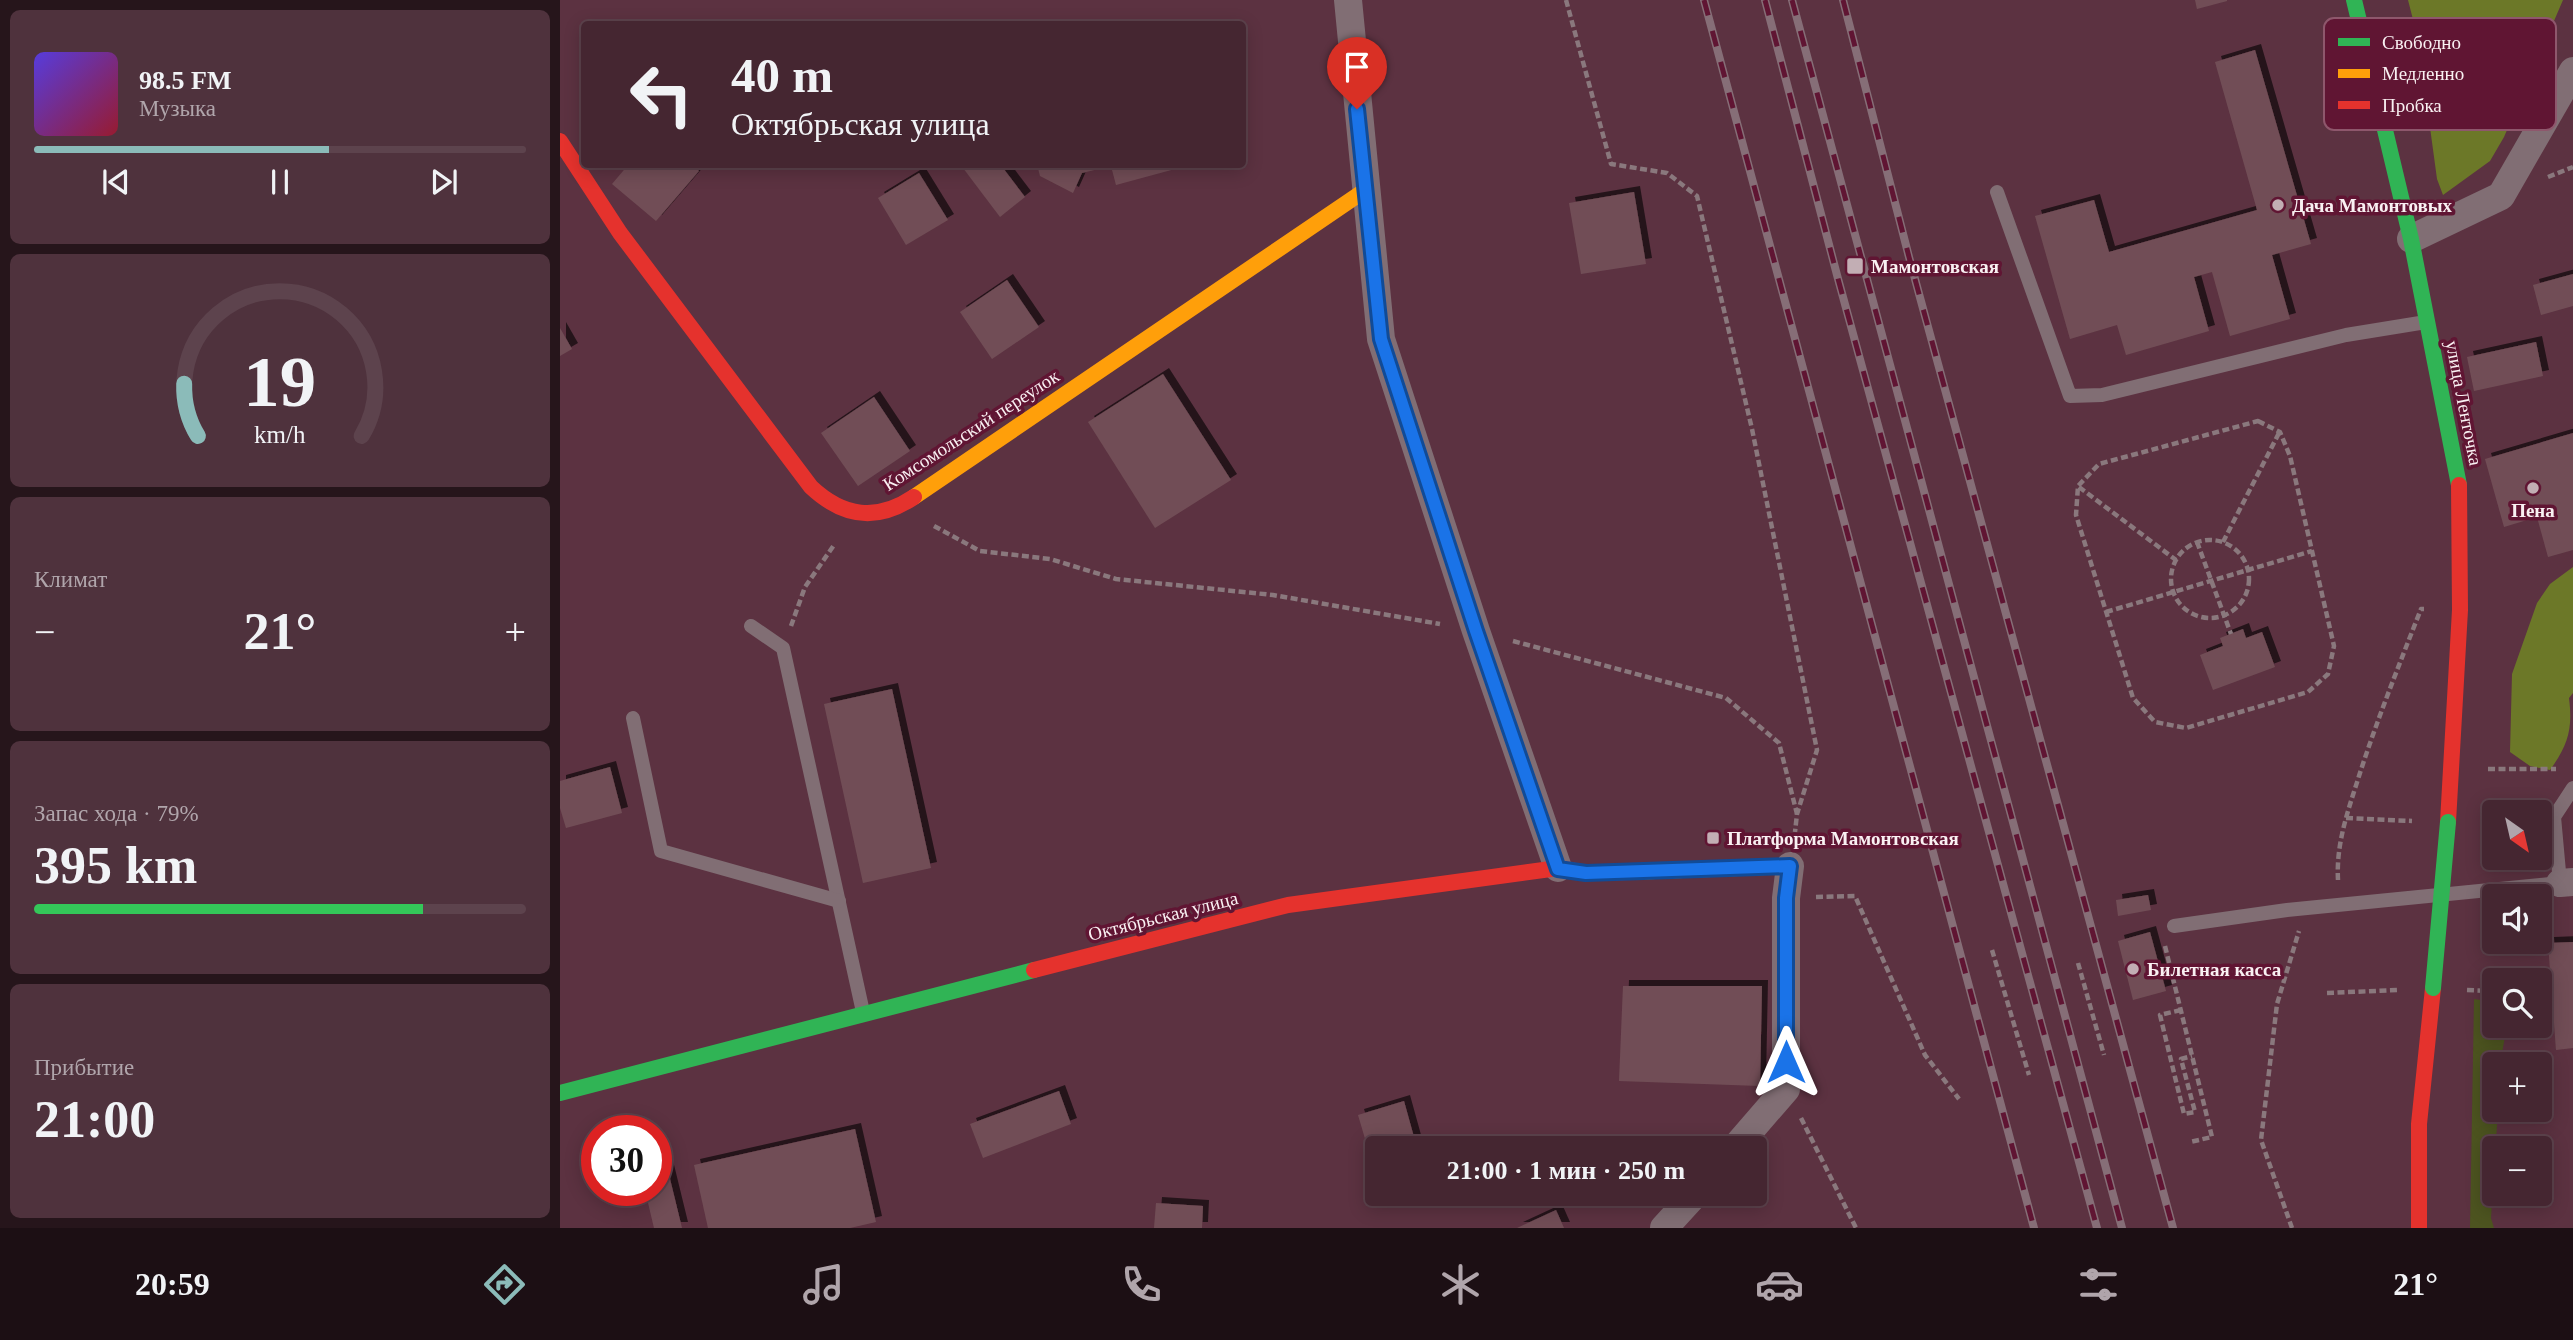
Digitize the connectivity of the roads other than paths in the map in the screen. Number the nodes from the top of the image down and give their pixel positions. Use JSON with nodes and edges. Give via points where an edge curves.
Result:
{"nodes":[{"id":1,"x":1348,"y":0,"type":"edge"},
{"id":2,"x":2354,"y":0,"type":"edge"},
{"id":3,"x":2358,"y":18,"type":"edge"},
{"id":4,"x":2573,"y":71,"type":"edge"},
{"id":5,"x":2556,"y":101,"type":"edge"},
{"id":6,"x":2385,"y":130,"type":"edge"},
{"id":7,"x":2539,"y":130,"type":"edge"},
{"id":8,"x":560,"y":141,"type":"edge"},
{"id":9,"x":1364,"y":191,"type":"junction"},
{"id":10,"x":1997,"y":192,"type":"dead end"},
{"id":11,"x":2411,"y":239,"type":"junction"},
{"id":12,"x":2427,"y":322,"type":"junction"},
{"id":13,"x":751,"y":626,"type":"dead end"},
{"id":14,"x":633,"y":718,"type":"dead end"},
{"id":15,"x":2573,"y":788,"type":"edge"},
{"id":16,"x":1790,"y":866,"type":"joint"},
{"id":17,"x":1558,"y":869,"type":"junction"},
{"id":18,"x":2566,"y":882,"type":"edge"},
{"id":19,"x":839,"y":901,"type":"junction"},
{"id":20,"x":2174,"y":926,"type":"road end"},
{"id":21,"x":863,"y":1015,"type":"junction"},
{"id":22,"x":560,"y":1093,"type":"edge"},
{"id":23,"x":1745,"y":1136,"type":"edge"},
{"id":24,"x":1684,"y":1206,"type":"edge"},
{"id":25,"x":1664,"y":1228,"type":"edge"},
{"id":26,"x":2419,"y":1228,"type":"edge"}],
"edges":[{"from":1,"to":9,"type":"street"},
{"from":2,"to":3,"type":"street","name":"улица Ленточка"},
{"from":4,"to":5,"type":"street"},
{"from":6,"to":11,"type":"street","name":"улица Ленточка"},
{"from":7,"to":11,"type":"street","via":[[2501,196]]},
{"from":8,"to":9,"type":"street","name":"Комсомольский переулок","via":[[628,244],[798,473],[832,508],[859,515],[899,507]]},
{"from":9,"to":17,"type":"street","via":[[1381,339]]},
{"from":10,"to":12,"type":"lane","via":[[2070,396],[2102,395],[2346,335]]},
{"from":11,"to":12,"type":"street","name":"улица Ленточка"},
{"from":12,"to":26,"type":"street","name":"улица Ленточка","bridge":true,"via":[[2460,489],[2460,610],[2448,822],[2419,1124]]},
{"from":13,"to":19,"type":"lane","via":[[783,648]]},
{"from":14,"to":19,"type":"lane","via":[[661,851]]},
{"from":15,"to":18,"type":"lane","via":[[2554,817]]},
{"from":16,"to":17,"type":"street","name":"Октябрьская улица","via":[[1586,873]]},
{"from":16,"to":23,"type":"street","via":[[1786,1089]]},
{"from":17,"to":21,"type":"street","name":"Октябрьская улица","via":[[1288,905]]},
{"from":18,"to":20,"type":"lane"},
{"from":19,"to":21,"type":"lane"},
{"from":21,"to":22,"type":"street","name":"Октябрьская улица"},
{"from":24,"to":25,"type":"street"}]}
